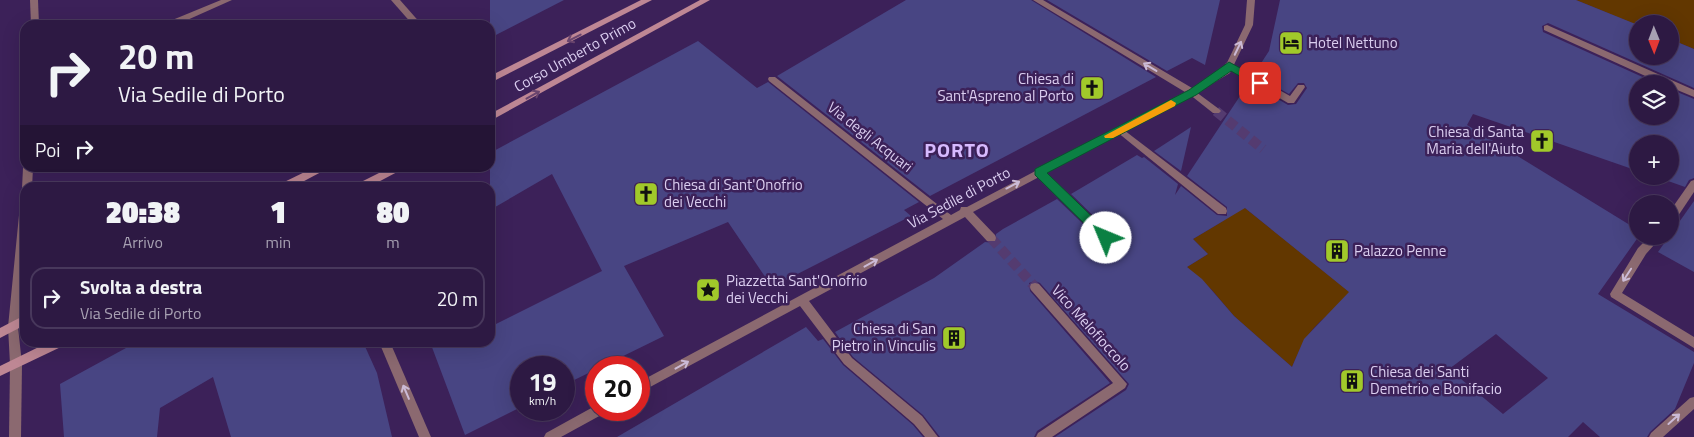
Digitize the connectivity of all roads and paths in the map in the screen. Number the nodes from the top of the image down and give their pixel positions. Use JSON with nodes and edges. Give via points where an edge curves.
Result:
{"nodes":[{"id":1,"x":34,"y":0,"type":"edge"},
{"id":2,"x":228,"y":0,"type":"edge"},
{"id":3,"x":395,"y":0,"type":"edge"},
{"id":4,"x":648,"y":0,"type":"edge"},
{"id":5,"x":706,"y":0,"type":"edge"},
{"id":6,"x":1037,"y":0,"type":"edge"},
{"id":7,"x":1251,"y":0,"type":"edge"},
{"id":8,"x":35,"y":20,"type":"edge"},
{"id":9,"x":180,"y":20,"type":"edge"},
{"id":10,"x":413,"y":20,"type":"edge"},
{"id":11,"x":1547,"y":28,"type":"dead end"},
{"id":12,"x":1229,"y":65,"type":"junction"},
{"id":13,"x":495,"y":77,"type":"edge"},
{"id":14,"x":772,"y":79,"type":"dead end"},
{"id":15,"x":1301,"y":87,"type":"dead end"},
{"id":16,"x":1192,"y":92,"type":"junction"},
{"id":17,"x":1694,"y":94,"type":"edge"},
{"id":18,"x":1216,"y":111,"type":"tunnel mouth"},
{"id":19,"x":495,"y":115,"type":"edge"},
{"id":20,"x":1120,"y":130,"type":"junction"},
{"id":21,"x":312,"y":172,"type":"edge"},
{"id":22,"x":388,"y":172,"type":"edge"},
{"id":23,"x":1039,"y":172,"type":"junction"},
{"id":24,"x":293,"y":182,"type":"edge"},
{"id":25,"x":369,"y":182,"type":"edge"},
{"id":26,"x":1694,"y":184,"type":"edge"},
{"id":27,"x":1679,"y":206,"type":"edge"},
{"id":28,"x":965,"y":210,"type":"junction"},
{"id":29,"x":1222,"y":211,"type":"dead end"},
{"id":30,"x":949,"y":219,"type":"junction"},
{"id":31,"x":991,"y":238,"type":"tunnel mouth"},
{"id":32,"x":1106,"y":238,"type":"dead end"},
{"id":33,"x":1648,"y":245,"type":"edge"},
{"id":34,"x":20,"y":259,"type":"edge"},
{"id":35,"x":1035,"y":287,"type":"tunnel mouth"},
{"id":36,"x":803,"y":301,"type":"junction"},
{"id":37,"x":20,"y":323,"type":"edge"},
{"id":38,"x":13,"y":327,"type":"junction"},
{"id":39,"x":0,"y":333,"type":"edge"},
{"id":40,"x":1694,"y":344,"type":"edge"},
{"id":41,"x":51,"y":347,"type":"edge"},
{"id":42,"x":386,"y":347,"type":"edge"},
{"id":43,"x":16,"y":364,"type":"junction"},
{"id":44,"x":0,"y":371,"type":"edge"},
{"id":45,"x":650,"y":382,"type":"edge"},
{"id":46,"x":1694,"y":402,"type":"edge"},
{"id":47,"x":585,"y":418,"type":"edge"},
{"id":48,"x":15,"y":437,"type":"edge"},
{"id":49,"x":425,"y":437,"type":"edge"},
{"id":50,"x":550,"y":437,"type":"edge"},
{"id":51,"x":932,"y":437,"type":"edge"},
{"id":52,"x":1042,"y":437,"type":"edge"},
{"id":53,"x":1655,"y":437,"type":"edge"}],
"edges":[{"from":1,"to":8,"type":"street"},
{"from":2,"to":9,"type":"street"},
{"from":3,"to":10,"type":"street"},
{"from":4,"to":13,"type":"main road","name":"Corso Umberto Primo","one_way":true},
{"from":19,"to":5,"type":"main road","name":"Corso Umberto Primo","one_way":true},
{"from":16,"to":6,"type":"street","one_way":true},
{"from":12,"to":7,"type":"street","name":"Via Sedile di Porto","one_way":true,"via":[[1249,25]]},
{"from":11,"to":17,"type":"street"},
{"from":12,"to":15,"type":"street","via":[[1291,101]]},
{"from":12,"to":16,"type":"street","name":"Via Sedile di Porto","via":[[1227,71]]},
{"from":14,"to":30,"type":"street","name":"Via degli Acquari"},
{"from":16,"to":18,"type":"street"},
{"from":16,"to":20,"type":"street","name":"Via Sedile di Porto"},
{"from":20,"to":23,"type":"street","name":"Via Sedile di Porto"},
{"from":20,"to":29,"type":"street"},
{"from":21,"to":24,"type":"main road"},
{"from":22,"to":25,"type":"main road"},
{"from":28,"to":23,"type":"street","name":"Via Sedile di Porto","one_way":true},
{"from":23,"to":32,"type":"street"},
{"from":26,"to":27,"type":"street"},
{"from":28,"to":30,"type":"street","name":"Via Sedile di Porto"},
{"from":28,"to":31,"type":"street"},
{"from":36,"to":30,"type":"street","name":"Via Sedile di Porto","one_way":true},
{"from":33,"to":40,"type":"street","one_way":true,"via":[[1615,294]]},
{"from":34,"to":38,"type":"street"},
{"from":35,"to":52,"type":"street","name":"Vico Melofioccolo","via":[[1121,384]]},
{"from":45,"to":36,"type":"street","name":"Via Sedile di Porto","one_way":true},
{"from":36,"to":51,"type":"street","via":[[848,361],[918,420]]},
{"from":37,"to":38,"type":"main road"},
{"from":38,"to":39,"type":"main road"},
{"from":38,"to":43,"type":"street"},
{"from":41,"to":43,"type":"main road"},
{"from":49,"to":42,"type":"street","one_way":true},
{"from":43,"to":44,"type":"main road"},
{"from":43,"to":48,"type":"street"},
{"from":53,"to":46,"type":"street","one_way":true},
{"from":47,"to":50,"type":"street"}]}
